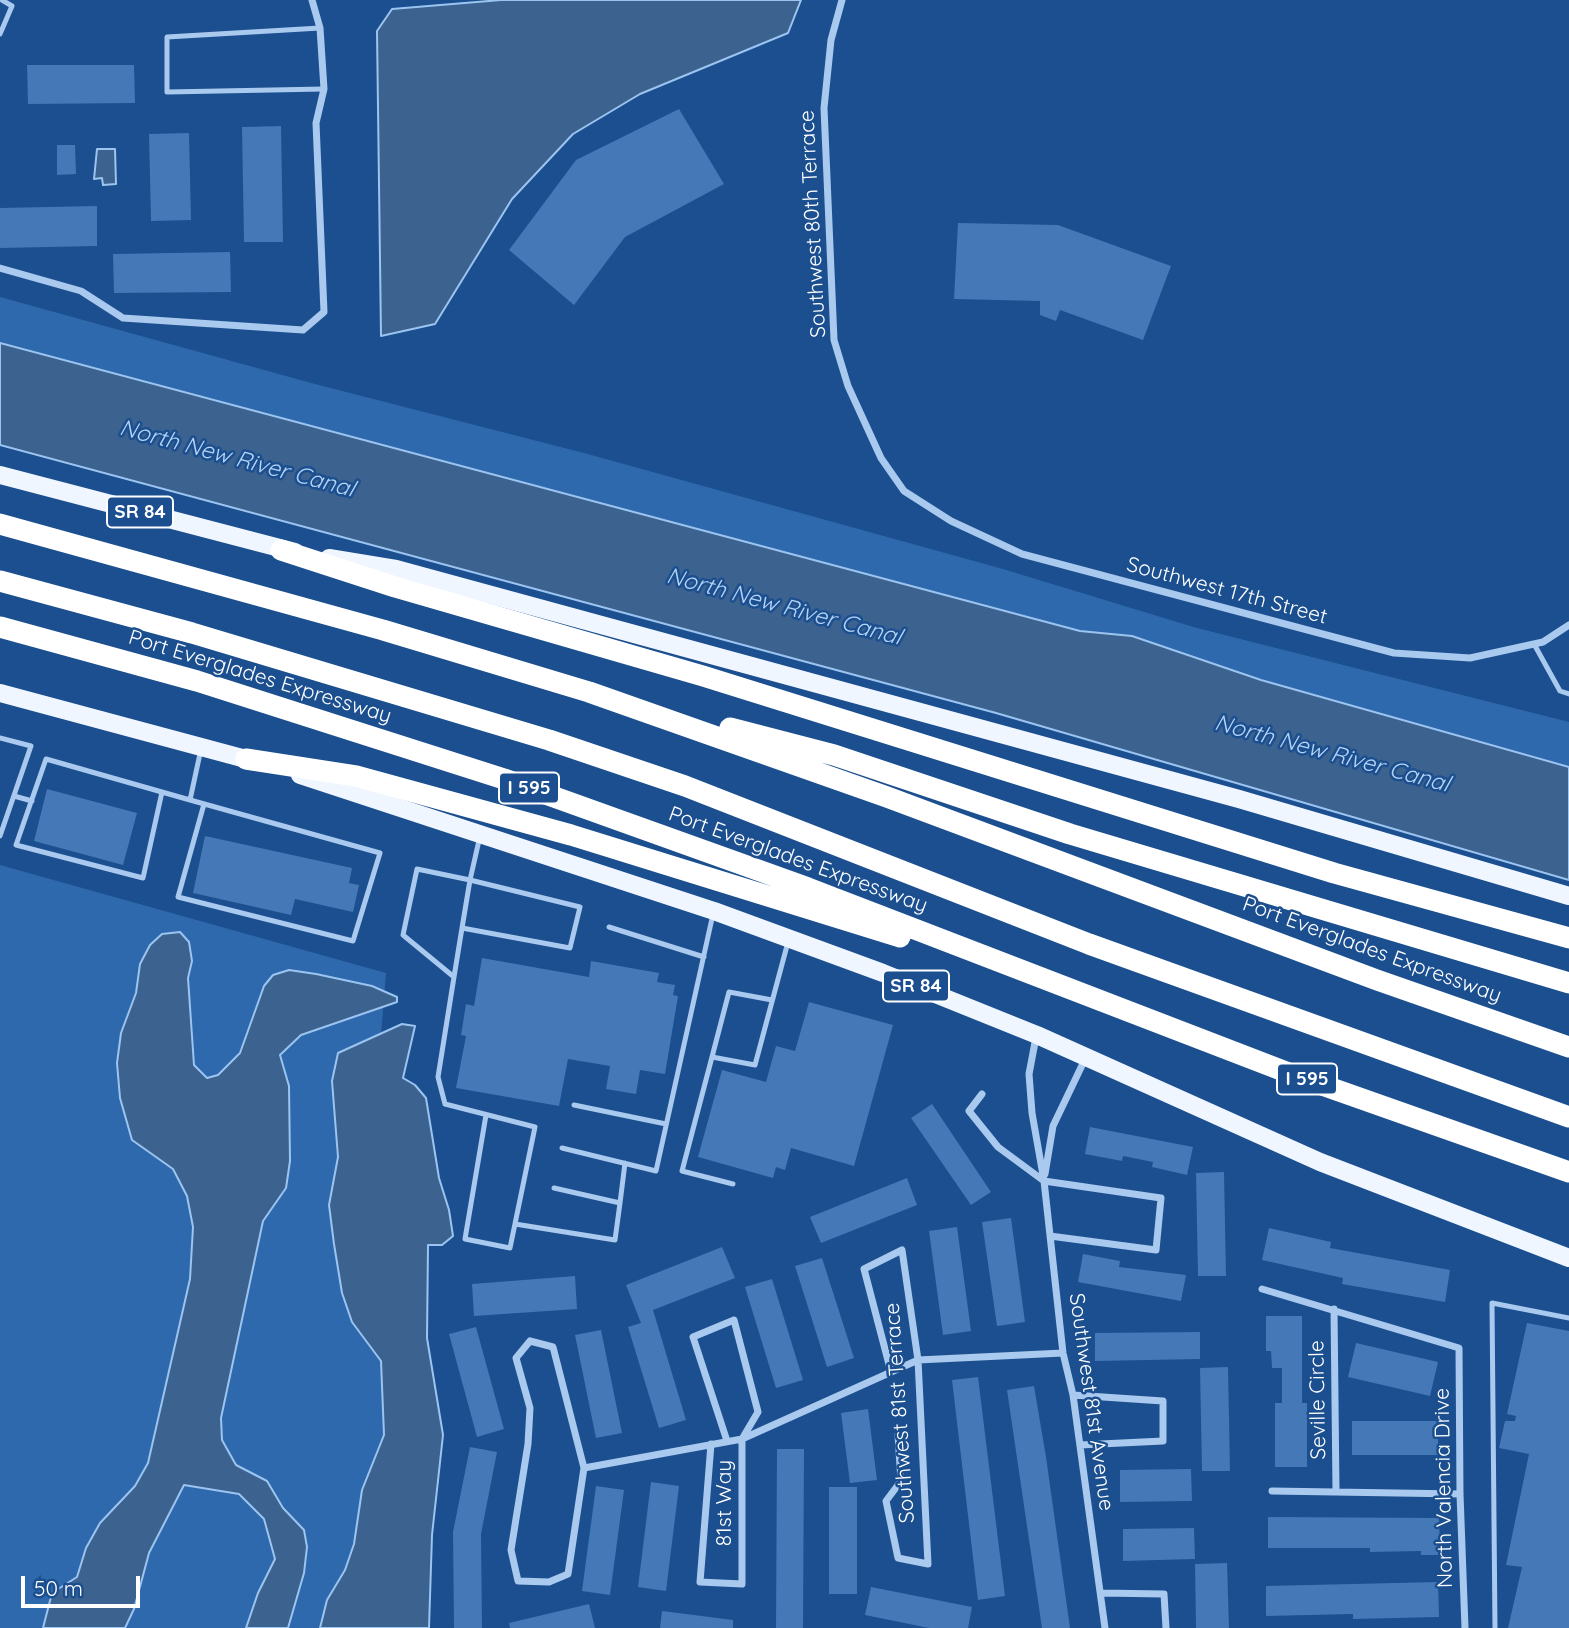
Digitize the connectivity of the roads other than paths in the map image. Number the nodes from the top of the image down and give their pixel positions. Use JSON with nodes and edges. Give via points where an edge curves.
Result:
{"nodes":[{"id":1,"x":2,"y":0,"type":"edge"},
{"id":2,"x":312,"y":0,"type":"edge"},
{"id":3,"x":842,"y":0,"type":"edge"},
{"id":4,"x":320,"y":28,"type":"junction"},
{"id":5,"x":0,"y":34,"type":"edge"},
{"id":6,"x":324,"y":89,"type":"junction"},
{"id":7,"x":0,"y":268,"type":"edge"},
{"id":8,"x":0,"y":475,"type":"edge"},
{"id":9,"x":893,"y":477,"type":"joint"},
{"id":10,"x":0,"y":524,"type":"edge"},
{"id":11,"x":281,"y":550,"type":"junction"},
{"id":12,"x":0,"y":581,"type":"edge"},
{"id":13,"x":1569,"y":625,"type":"edge"},
{"id":14,"x":0,"y":627,"type":"edge"},
{"id":15,"x":1534,"y":644,"type":"junction"},
{"id":16,"x":589,"y":692,"type":"junction"},
{"id":17,"x":0,"y":693,"type":"edge"},
{"id":18,"x":1569,"y":694,"type":"edge"},
{"id":19,"x":0,"y":738,"type":"edge"},
{"id":20,"x":202,"y":747,"type":"junction"},
{"id":21,"x":246,"y":759,"type":"junction"},
{"id":22,"x":162,"y":792,"type":"junction"},
{"id":23,"x":14,"y":796,"type":"junction"},
{"id":24,"x":190,"y":800,"type":"junction"},
{"id":25,"x":32,"y":801,"type":"junction"},
{"id":26,"x":204,"y":804,"type":"junction"},
{"id":27,"x":480,"y":833,"type":"junction"},
{"id":28,"x":0,"y":836,"type":"edge"},
{"id":29,"x":470,"y":880,"type":"junction"},
{"id":30,"x":1569,"y":897,"type":"edge"},
{"id":31,"x":714,"y":911,"type":"junction"},
{"id":32,"x":609,"y":928,"type":"dead end"},
{"id":33,"x":462,"y":929,"type":"junction"},
{"id":34,"x":1569,"y":938,"type":"edge"},
{"id":35,"x":789,"y":939,"type":"junction"},
{"id":36,"x":704,"y":957,"type":"junction"},
{"id":37,"x":454,"y":976,"type":"junction"},
{"id":38,"x":1047,"y":981,"type":"junction"},
{"id":39,"x":1569,"y":983,"type":"edge"},
{"id":40,"x":772,"y":1000,"type":"junction"},
{"id":41,"x":1037,"y":1035,"type":"junction"},
{"id":42,"x":1569,"y":1047,"type":"edge"},
{"id":43,"x":712,"y":1057,"type":"junction"},
{"id":44,"x":1086,"y":1058,"type":"junction"},
{"id":45,"x":982,"y":1094,"type":"dead end"},
{"id":46,"x":574,"y":1105,"type":"dead end"},
{"id":47,"x":486,"y":1115,"type":"junction"},
{"id":48,"x":1569,"y":1117,"type":"edge"},
{"id":49,"x":666,"y":1125,"type":"junction"},
{"id":50,"x":562,"y":1148,"type":"dead end"},
{"id":51,"x":625,"y":1163,"type":"junction"},
{"id":52,"x":1569,"y":1172,"type":"edge"},
{"id":53,"x":1044,"y":1181,"type":"junction"},
{"id":54,"x":733,"y":1184,"type":"dead end"},
{"id":55,"x":554,"y":1188,"type":"dead end"},
{"id":56,"x":620,"y":1203,"type":"junction"},
{"id":57,"x":515,"y":1224,"type":"junction"},
{"id":58,"x":1050,"y":1236,"type":"junction"},
{"id":59,"x":1569,"y":1258,"type":"edge"},
{"id":60,"x":1262,"y":1289,"type":"dead end"},
{"id":61,"x":1334,"y":1309,"type":"junction"},
{"id":62,"x":1569,"y":1318,"type":"edge"},
{"id":63,"x":1459,"y":1348,"type":"joint"},
{"id":64,"x":1063,"y":1353,"type":"junction"},
{"id":65,"x":918,"y":1360,"type":"junction"},
{"id":66,"x":891,"y":1372,"type":"junction"},
{"id":67,"x":1073,"y":1395,"type":"junction"},
{"id":68,"x":898,"y":1436,"type":"dead end"},
{"id":69,"x":742,"y":1439,"type":"junction"},
{"id":70,"x":727,"y":1441,"type":"junction"},
{"id":71,"x":710,"y":1444,"type":"junction"},
{"id":72,"x":1080,"y":1445,"type":"junction"},
{"id":73,"x":584,"y":1468,"type":"junction"},
{"id":74,"x":1272,"y":1491,"type":"dead end"},
{"id":75,"x":1336,"y":1491,"type":"junction"},
{"id":76,"x":1460,"y":1494,"type":"junction"},
{"id":77,"x":1101,"y":1593,"type":"junction"},
{"id":78,"x":1105,"y":1628,"type":"edge"},
{"id":79,"x":1166,"y":1628,"type":"edge"},
{"id":80,"x":1465,"y":1628,"type":"edge"},
{"id":81,"x":1495,"y":1628,"type":"edge"}],
"edges":[{"from":1,"to":5,"type":"lane","via":[[12,6]]},
{"from":2,"to":4,"type":"street"},
{"from":3,"to":9,"type":"street","name":"Southwest 80th Terrace","via":[[831,40],[824,108],[834,340],[848,386]]},
{"from":4,"to":6,"type":"street"},
{"from":4,"to":6,"type":"lane","via":[[167,37],[167,92]]},
{"from":6,"to":7,"type":"street","via":[[316,123],[324,312],[303,330],[123,318],[80,291]]},
{"from":8,"to":11,"type":"main road","number":"SR 84"},
{"from":9,"to":15,"type":"street","name":"Southwest 17th Street","via":[[904,491],[951,521],[1022,554],[1262,619],[1394,653],[1470,658]]},
{"from":10,"to":16,"type":"highway","name":"Port Everglades Expressway"},
{"from":11,"to":30,"type":"main road","number":"SR 84","via":[[423,576],[1239,799]]},
{"from":11,"to":34,"type":"highway","via":[[1334,873]]},
{"from":12,"to":48,"type":"highway","via":[[232,644],[685,786],[1088,944]]},
{"from":13,"to":15,"type":"street","name":"Southwest 17th Street"},
{"from":14,"to":38,"type":"highway","name":"Port Everglades Expressway","number":"I 595","via":[[197,681],[503,779],[796,884]]},
{"from":15,"to":18,"type":"lane","via":[[1560,691]]},
{"from":16,"to":39,"type":"highway","via":[[834,755],[1070,834]]},
{"from":16,"to":42,"type":"highway","name":"Port Everglades Expressway"},
{"from":17,"to":20,"type":"main road","number":"SR 84"},
{"from":19,"to":23,"type":"lane","via":[[31,747]]},
{"from":20,"to":21,"type":"main road","number":"SR 84"},
{"from":20,"to":24,"type":"lane"},
{"from":21,"to":27,"type":"main road","number":"SR 84"},
{"from":21,"to":38,"type":"highway","via":[[356,776],[571,835]]},
{"from":22,"to":24,"type":"lane"},
{"from":22,"to":25,"type":"lane","via":[[46,759]]},
{"from":22,"to":25,"type":"lane","via":[[143,878],[16,845]]},
{"from":23,"to":25,"type":"lane"},
{"from":23,"to":28,"type":"lane"},
{"from":24,"to":26,"type":"lane"},
{"from":26,"to":26,"type":"lane","via":[[380,853],[353,941],[178,897]]},
{"from":27,"to":29,"type":"lane"},
{"from":27,"to":31,"type":"main road","number":"SR 84"},
{"from":29,"to":33,"type":"lane"},
{"from":29,"to":33,"type":"lane","via":[[580,907],[570,948]]},
{"from":29,"to":37,"type":"lane","via":[[417,869],[403,935]]},
{"from":31,"to":35,"type":"main road","number":"SR 84"},
{"from":31,"to":36,"type":"lane"},
{"from":32,"to":36,"type":"lane"},
{"from":33,"to":37,"type":"lane"},
{"from":35,"to":40,"type":"lane"},
{"from":35,"to":41,"type":"main road","number":"SR 84"},
{"from":36,"to":49,"type":"lane"},
{"from":37,"to":47,"type":"lane","via":[[438,1077],[445,1104]]},
{"from":38,"to":52,"type":"highway","name":"Port Everglades Expressway","number":"I 595"},
{"from":40,"to":43,"type":"lane","via":[[755,1065]]},
{"from":40,"to":43,"type":"lane","via":[[729,992]]},
{"from":41,"to":44,"type":"main road","number":"SR 84"},
{"from":41,"to":53,"type":"street","name":"Southwest 81st Avenue","via":[[1029,1074]]},
{"from":43,"to":54,"type":"lane","via":[[682,1171]]},
{"from":44,"to":53,"type":"street","name":"Southwest 81st Avenue","via":[[1053,1126]]},
{"from":44,"to":59,"type":"main road","number":"SR 84","via":[[1320,1162]]},
{"from":45,"to":53,"type":"street","via":[[969,1111],[998,1147]]},
{"from":46,"to":49,"type":"lane"},
{"from":47,"to":57,"type":"lane","via":[[535,1127]]},
{"from":47,"to":57,"type":"lane","via":[[466,1239],[510,1248]]},
{"from":49,"to":51,"type":"lane","via":[[656,1171]]},
{"from":50,"to":51,"type":"lane"},
{"from":51,"to":56,"type":"lane"},
{"from":53,"to":58,"type":"street","name":"Southwest 81st Avenue"},
{"from":53,"to":58,"type":"street","via":[[1161,1198],[1156,1250]]},
{"from":55,"to":56,"type":"lane"},
{"from":56,"to":57,"type":"lane","via":[[615,1240]]},
{"from":58,"to":64,"type":"street","name":"Southwest 81st Avenue"},
{"from":60,"to":61,"type":"street","name":"Seville Circle"},
{"from":61,"to":63,"type":"street","name":"Seville Circle"},
{"from":61,"to":75,"type":"street","name":"Seville Circle"},
{"from":62,"to":81,"type":"lane","via":[[1492,1303]]},
{"from":63,"to":76,"type":"street","name":"North Valencia Drive"},
{"from":64,"to":65,"type":"street"},
{"from":64,"to":67,"type":"street","name":"Southwest 81st Avenue"},
{"from":65,"to":66,"type":"street"},
{"from":65,"to":66,"type":"street","name":"Southwest 81st Terrace","via":[[902,1250],[864,1269]]},
{"from":65,"to":68,"type":"street","name":"Southwest 81st Terrace","via":[[928,1564],[898,1558],[886,1501],[901,1481]]},
{"from":66,"to":69,"type":"street"},
{"from":67,"to":72,"type":"street","name":"Southwest 81st Avenue"},
{"from":67,"to":72,"type":"street","via":[[1163,1401],[1163,1440]]},
{"from":69,"to":70,"type":"street"},
{"from":69,"to":70,"type":"street","name":"81st Way","via":[[758,1412],[734,1320],[693,1337]]},
{"from":69,"to":71,"type":"street","name":"81st Way","via":[[742,1584],[700,1582]]},
{"from":70,"to":71,"type":"street"},
{"from":71,"to":73,"type":"street"},
{"from":72,"to":77,"type":"street","name":"Southwest 81st Avenue"},
{"from":73,"to":73,"type":"street","via":[[568,1574],[549,1582],[518,1581],[511,1550],[530,1408],[516,1358],[530,1341],[553,1347]]},
{"from":74,"to":75,"type":"street","name":"Seville Circle"},
{"from":75,"to":76,"type":"street","name":"Seville Circle"},
{"from":76,"to":80,"type":"street","name":"North Valencia Drive"},
{"from":77,"to":78,"type":"street","name":"Southwest 81st Avenue"},
{"from":77,"to":79,"type":"street","via":[[1164,1594]]}]}
